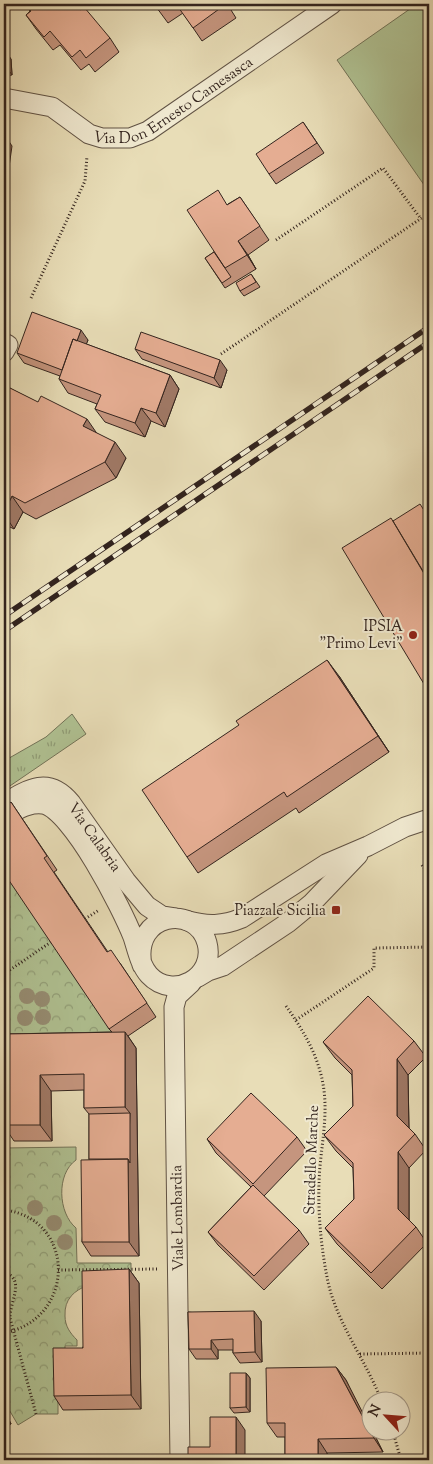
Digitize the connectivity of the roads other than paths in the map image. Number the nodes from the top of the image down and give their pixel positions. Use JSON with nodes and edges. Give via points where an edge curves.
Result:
{"nodes":[{"id":1,"x":332,"y":4,"type":"edge"},
{"id":2,"x":4,"y":98,"type":"edge"},
{"id":3,"x":4,"y":343,"type":"edge"},
{"id":4,"x":4,"y":352,"type":"edge"},
{"id":5,"x":4,"y":804,"type":"edge"},
{"id":6,"x":4,"y":816,"type":"edge"},
{"id":7,"x":429,"y":818,"type":"edge"},
{"id":8,"x":375,"y":842,"type":"junction"},
{"id":9,"x":180,"y":919,"type":"junction"},
{"id":10,"x":142,"y":965,"type":"junction"},
{"id":11,"x":194,"y":980,"type":"junction"},
{"id":12,"x":180,"y":1460,"type":"edge"}],
"edges":[{"from":1,"to":2,"type":"street","name":"Via Don Ernesto Camesasca","via":[[148,131],[130,138],[102,138],[88,134],[52,108]]},
{"from":3,"to":4,"type":"street","via":[[8,344]]},
{"from":5,"to":9,"type":"street","name":"Via Calabria","via":[[39,787],[60,792],[147,906],[162,916]]},
{"from":6,"to":10,"type":"street","name":"Via Calabria","via":[[28,805],[42,804],[63,817],[112,890]]},
{"from":7,"to":8,"type":"street"},
{"from":8,"to":9,"type":"street","via":[[326,864],[242,918],[214,925]]},
{"from":8,"to":11,"type":"street","via":[[289,922],[223,966]]},
{"from":9,"to":10,"type":"street","via":[[165,919],[147,931],[140,953]]},
{"from":9,"to":11,"type":"street","name":"Viale Lombardia","via":[[194,925],[206,941],[207,961]]},
{"from":10,"to":11,"type":"street","via":[[148,975],[168,986],[180,986]]},
{"from":11,"to":12,"type":"street","name":"Viale Lombardia","via":[[177,996],[174,1007]]}]}
